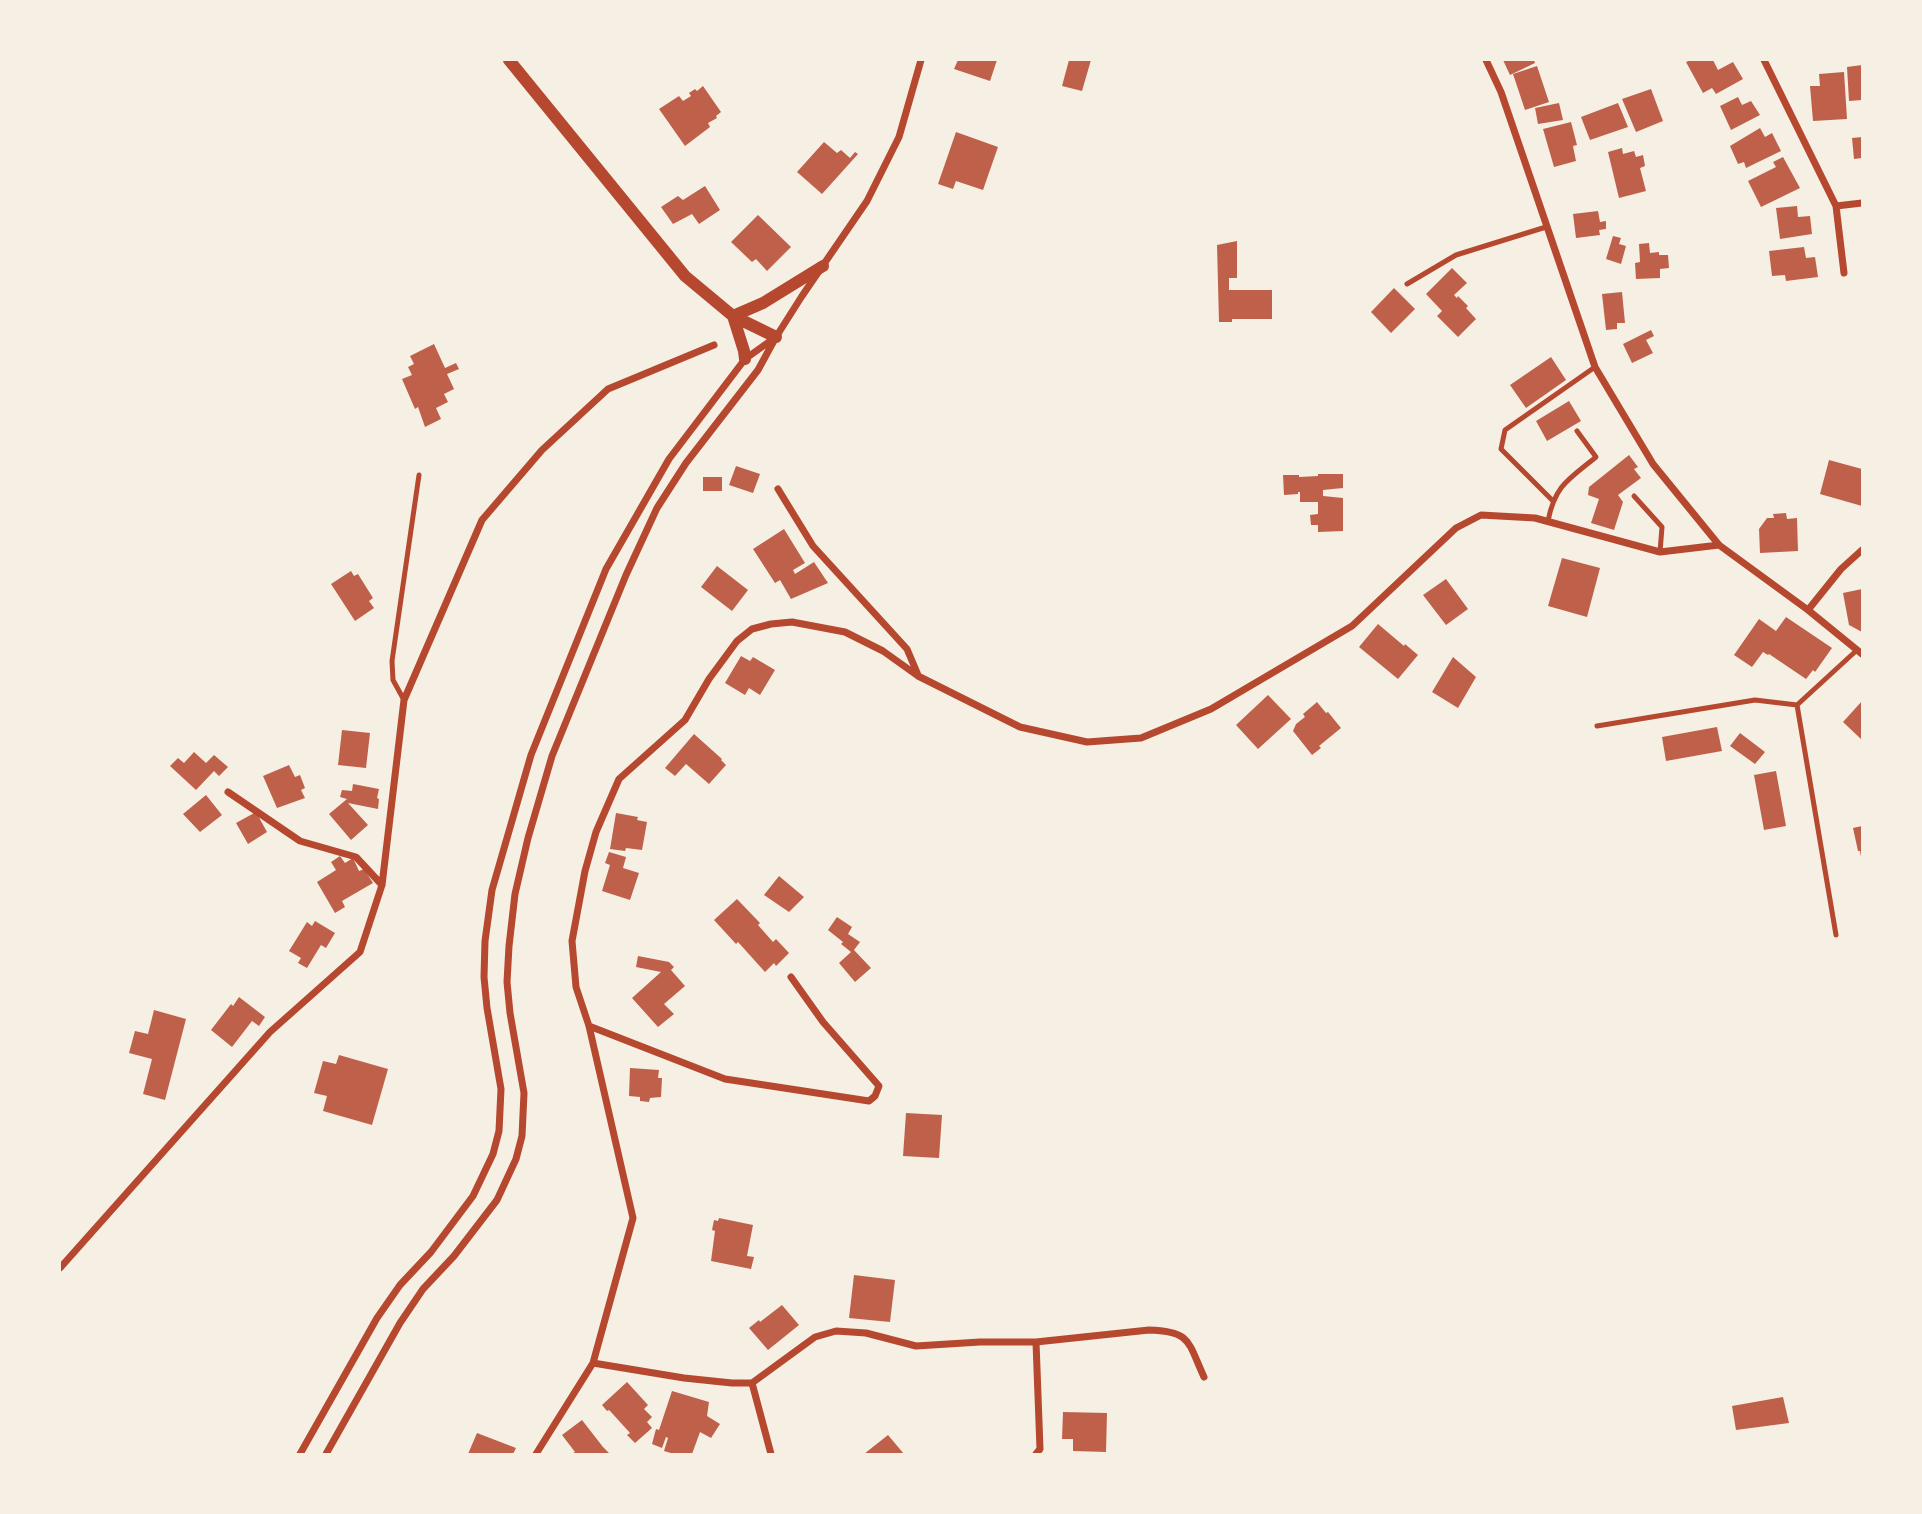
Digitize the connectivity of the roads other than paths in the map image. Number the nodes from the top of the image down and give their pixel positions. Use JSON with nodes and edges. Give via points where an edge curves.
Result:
{"nodes":[{"id":1,"x":509,"y":60,"type":"edge"},
{"id":2,"x":921,"y":60,"type":"edge"},
{"id":3,"x":1486,"y":60,"type":"edge"},
{"id":4,"x":1764,"y":60,"type":"edge"},
{"id":5,"x":1863,"y":203,"type":"edge"},
{"id":6,"x":1836,"y":206,"type":"junction"},
{"id":7,"x":1546,"y":227,"type":"junction"},
{"id":8,"x":823,"y":266,"type":"junction"},
{"id":9,"x":1844,"y":273,"type":"dead end"},
{"id":10,"x":1407,"y":284,"type":"dead end"},
{"id":11,"x":733,"y":316,"type":"junction"},
{"id":12,"x":776,"y":337,"type":"junction"},
{"id":13,"x":714,"y":345,"type":"dead end"},
{"id":14,"x":745,"y":359,"type":"junction"},
{"id":15,"x":1595,"y":367,"type":"junction"},
{"id":16,"x":1577,"y":431,"type":"dead end"},
{"id":17,"x":419,"y":475,"type":"dead end"},
{"id":18,"x":778,"y":489,"type":"dead end"},
{"id":19,"x":1634,"y":496,"type":"dead end"},
{"id":20,"x":1552,"y":500,"type":"junction"},
{"id":21,"x":1548,"y":521,"type":"junction"},
{"id":22,"x":1719,"y":545,"type":"junction"},
{"id":23,"x":1863,"y":550,"type":"edge"},
{"id":24,"x":1660,"y":552,"type":"junction"},
{"id":25,"x":1808,"y":610,"type":"junction"},
{"id":26,"x":1860,"y":652,"type":"edge"},
{"id":27,"x":918,"y":676,"type":"junction"},
{"id":28,"x":404,"y":700,"type":"junction"},
{"id":29,"x":1797,"y":705,"type":"junction"},
{"id":30,"x":1597,"y":726,"type":"dead end"},
{"id":31,"x":228,"y":792,"type":"dead end"},
{"id":32,"x":382,"y":885,"type":"junction"},
{"id":33,"x":1836,"y":935,"type":"dead end"},
{"id":34,"x":791,"y":977,"type":"dead end"},
{"id":35,"x":589,"y":1026,"type":"junction"},
{"id":36,"x":60,"y":1268,"type":"edge"},
{"id":37,"x":1036,"y":1342,"type":"junction"},
{"id":38,"x":593,"y":1363,"type":"junction"},
{"id":39,"x":1204,"y":1377,"type":"dead end"},
{"id":40,"x":751,"y":1383,"type":"junction"},
{"id":41,"x":300,"y":1454,"type":"edge"},
{"id":42,"x":326,"y":1454,"type":"edge"},
{"id":43,"x":536,"y":1454,"type":"edge"},
{"id":44,"x":772,"y":1454,"type":"edge"},
{"id":45,"x":1036,"y":1454,"type":"edge"}],
"edges":[{"from":1,"to":11,"type":"street","via":[[685,276]]},
{"from":2,"to":8,"type":"street","via":[[899,137],[867,201]]},
{"from":3,"to":7,"type":"street"},
{"from":4,"to":6,"type":"street"},
{"from":5,"to":6,"type":"street"},
{"from":6,"to":9,"type":"street"},
{"from":7,"to":10,"type":"lane","via":[[1456,254]]},
{"from":7,"to":15,"type":"street"},
{"from":8,"to":11,"type":"street"},
{"from":8,"to":12,"type":"street"},
{"from":11,"to":12,"type":"street"},
{"from":11,"to":14,"type":"street"},
{"from":12,"to":14,"type":"street"},
{"from":12,"to":42,"type":"street","via":[[758,370],[657,508],[552,756],[515,894],[509,946],[510,1013],[524,1093],[516,1159],[491,1209],[400,1323]]},
{"from":13,"to":28,"type":"street","via":[[608,389],[542,450],[482,520]]},
{"from":14,"to":41,"type":"street","via":[[669,459],[606,569],[531,755],[492,890],[485,942],[487,1008],[501,1089],[493,1154],[473,1196],[377,1318]]},
{"from":15,"to":20,"type":"lane","via":[[1505,430],[1501,449]]},
{"from":15,"to":22,"type":"street","via":[[1653,464]]},
{"from":16,"to":20,"type":"lane","via":[[1596,457],[1566,481]]},
{"from":17,"to":28,"type":"lane","via":[[392,662],[393,680]]},
{"from":18,"to":27,"type":"street","via":[[813,546],[907,649]]},
{"from":19,"to":24,"type":"lane","via":[[1662,527]]},
{"from":20,"to":21,"type":"lane"},
{"from":21,"to":24,"type":"street"},
{"from":21,"to":27,"type":"street","via":[[1481,515],[1456,528],[1352,626],[1212,709],[1141,738],[1087,742],[1020,727]]},
{"from":22,"to":24,"type":"street"},
{"from":22,"to":25,"type":"street"},
{"from":23,"to":25,"type":"street"},
{"from":25,"to":26,"type":"street"},
{"from":26,"to":29,"type":"lane"},
{"from":27,"to":35,"type":"street","via":[[845,632],[792,622],[752,629],[737,641],[685,720],[619,779],[596,832],[572,941],[576,987]]},
{"from":28,"to":32,"type":"street"},
{"from":29,"to":30,"type":"lane","via":[[1755,700]]},
{"from":29,"to":33,"type":"lane"},
{"from":31,"to":32,"type":"street","via":[[300,841],[356,857]]},
{"from":32,"to":36,"type":"street","via":[[360,952],[270,1032]]},
{"from":34,"to":35,"type":"street","via":[[823,1022],[880,1086],[869,1101],[725,1079]]},
{"from":35,"to":38,"type":"street","via":[[634,1218]]},
{"from":37,"to":39,"type":"street","via":[[1166,1331],[1187,1340]]},
{"from":37,"to":40,"type":"street","via":[[916,1346],[866,1333],[836,1331],[815,1337]]},
{"from":37,"to":45,"type":"street","via":[[1040,1449]]},
{"from":38,"to":40,"type":"street"},
{"from":38,"to":43,"type":"street"},
{"from":40,"to":44,"type":"street"}]}
